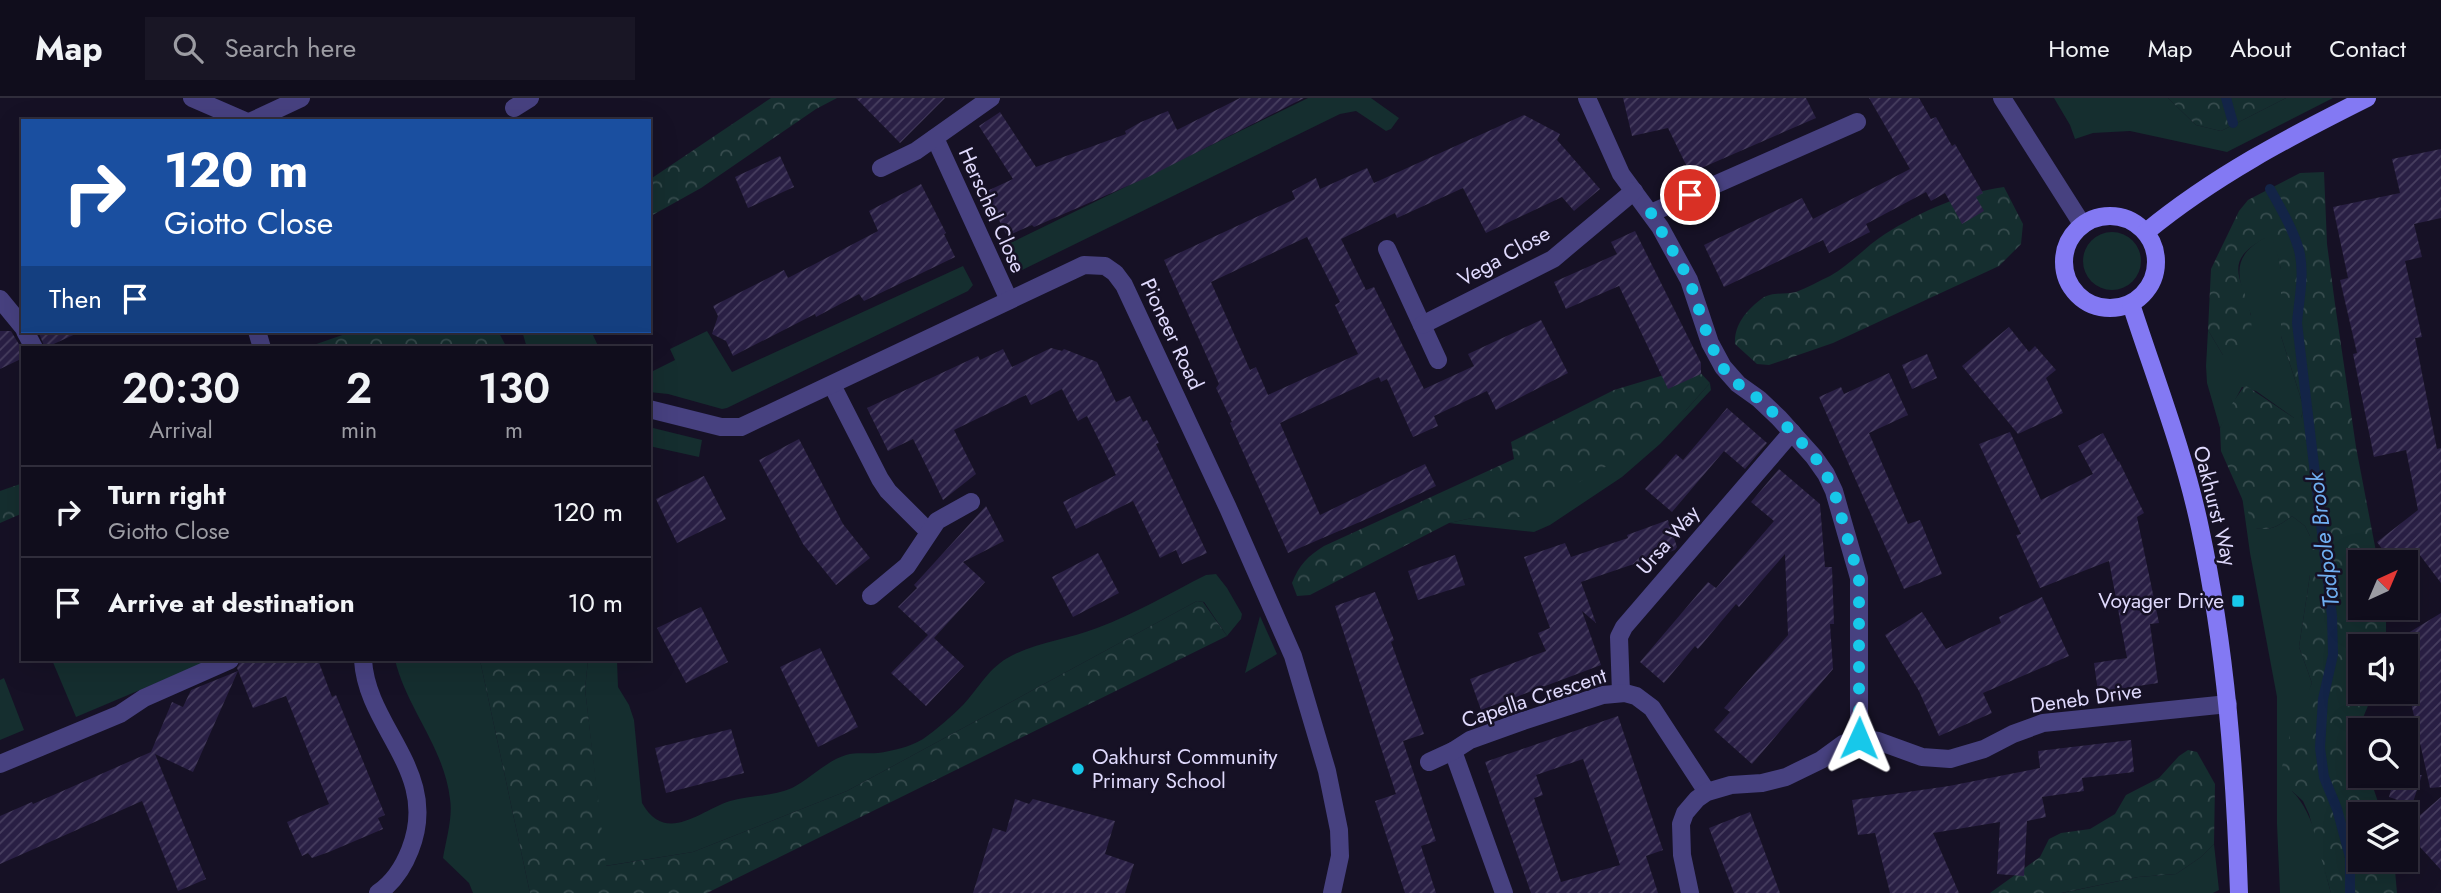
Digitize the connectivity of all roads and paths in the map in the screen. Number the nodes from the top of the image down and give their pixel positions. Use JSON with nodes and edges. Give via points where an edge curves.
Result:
{"nodes":[{"id":1,"x":192,"y":98,"type":"edge"},
{"id":2,"x":301,"y":98,"type":"edge"},
{"id":3,"x":530,"y":98,"type":"edge"},
{"id":4,"x":991,"y":98,"type":"edge"},
{"id":5,"x":1587,"y":98,"type":"edge"},
{"id":6,"x":2002,"y":98,"type":"edge"},
{"id":7,"x":2367,"y":98,"type":"edge"},
{"id":8,"x":514,"y":108,"type":"dead end"},
{"id":9,"x":240,"y":119,"type":"edge"},
{"id":10,"x":256,"y":119,"type":"edge"},
{"id":11,"x":1857,"y":122,"type":"dead end"},
{"id":12,"x":935,"y":138,"type":"junction"},
{"id":13,"x":881,"y":168,"type":"dead end"},
{"id":14,"x":1634,"y":191,"type":"junction"},
{"id":15,"x":1651,"y":213,"type":"junction"},
{"id":16,"x":2082,"y":224,"type":"junction"},
{"id":17,"x":2146,"y":232,"type":"junction"},
{"id":18,"x":1387,"y":249,"type":"dead end"},
{"id":19,"x":0,"y":299,"type":"edge"},
{"id":20,"x":1009,"y":300,"type":"junction"},
{"id":21,"x":2131,"y":304,"type":"junction"},
{"id":22,"x":21,"y":325,"type":"edge"},
{"id":23,"x":1422,"y":325,"type":"junction"},
{"id":24,"x":1438,"y":360,"type":"dead end"},
{"id":25,"x":832,"y":385,"type":"junction"},
{"id":26,"x":651,"y":410,"type":"edge"},
{"id":27,"x":1792,"y":432,"type":"junction"},
{"id":28,"x":971,"y":502,"type":"dead end"},
{"id":29,"x":929,"y":532,"type":"junction"},
{"id":30,"x":872,"y":596,"type":"dead end"},
{"id":31,"x":228,"y":661,"type":"edge"},
{"id":32,"x":363,"y":661,"type":"edge"},
{"id":33,"x":1621,"y":693,"type":"junction"},
{"id":34,"x":2228,"y":705,"type":"junction"},
{"id":35,"x":1859,"y":738,"type":"junction"},
{"id":36,"x":1453,"y":751,"type":"junction"},
{"id":37,"x":1429,"y":762,"type":"dead end"},
{"id":38,"x":0,"y":764,"type":"edge"},
{"id":39,"x":1707,"y":792,"type":"junction"},
{"id":40,"x":378,"y":893,"type":"edge"},
{"id":41,"x":1332,"y":893,"type":"edge"},
{"id":42,"x":1504,"y":893,"type":"edge"},
{"id":43,"x":1690,"y":893,"type":"edge"},
{"id":44,"x":2239,"y":893,"type":"edge"}],
"edges":[{"from":1,"to":9,"type":"street"},
{"from":2,"to":10,"type":"street"},
{"from":3,"to":8,"type":"street"},
{"from":4,"to":12,"type":"street","name":"Herschel Close"},
{"from":5,"to":14,"type":"street"},
{"from":6,"to":16,"type":"street"},
{"from":7,"to":17,"type":"street","via":[[2242,163]]},
{"from":11,"to":15,"type":"street"},
{"from":12,"to":13,"type":"street","name":"Herschel Close"},
{"from":12,"to":20,"type":"street","name":"Herschel Close"},
{"from":14,"to":15,"type":"street"},
{"from":14,"to":23,"type":"street","name":"Vega Close","via":[[1553,259]]},
{"from":15,"to":27,"type":"street","via":[[1689,279],[1723,368]]},
{"from":16,"to":17,"type":"street","via":[[2107,215],[2122,217]]},
{"from":16,"to":21,"type":"street","via":[[2064,251],[2067,281],[2088,303],[2102,308]]},
{"from":17,"to":21,"type":"street","via":[[2157,257],[2156,272],[2147,290]]},
{"from":18,"to":23,"type":"street"},
{"from":19,"to":22,"type":"street"},
{"from":20,"to":25,"type":"street","name":"Pioneer Road"},
{"from":20,"to":41,"type":"street","name":"Pioneer Road","via":[[1084,265],[1105,266],[1124,285],[1293,656],[1339,830],[1340,856]]},
{"from":21,"to":34,"type":"street","name":"Oakhurst Way","via":[[2200,527]]},
{"from":23,"to":24,"type":"street"},
{"from":25,"to":26,"type":"street","name":"Pioneer Road","via":[[741,427],[721,427]]},
{"from":25,"to":29,"type":"street","via":[[880,479]]},
{"from":27,"to":33,"type":"street","name":"Ursa Way","via":[[1624,626],[1619,637]]},
{"from":27,"to":35,"type":"street","via":[[1826,474],[1859,578]]},
{"from":28,"to":29,"type":"street","via":[[944,516]]},
{"from":29,"to":30,"type":"street","via":[[907,566]]},
{"from":31,"to":38,"type":"street","via":[[144,698],[120,714]]},
{"from":32,"to":40,"type":"street","via":[[369,689],[411,774],[415,798],[415,832],[408,854],[394,880]]},
{"from":33,"to":36,"type":"street","name":"Capella Crescent","via":[[1523,721]]},
{"from":33,"to":39,"type":"street","name":"Capella Crescent","via":[[1636,696],[1652,708]]},
{"from":34,"to":35,"type":"street","name":"Deneb Drive","via":[[2043,723],[1984,750],[1950,759],[1922,757]]},
{"from":34,"to":44,"type":"street","name":"Oakhurst Way"},
{"from":35,"to":39,"type":"street","via":[[1786,777]]},
{"from":36,"to":37,"type":"street","name":"Capella Crescent"},
{"from":36,"to":42,"type":"street","name":"Capella Crescent"},
{"from":39,"to":43,"type":"street","via":[[1688,808],[1681,824]]}]}
